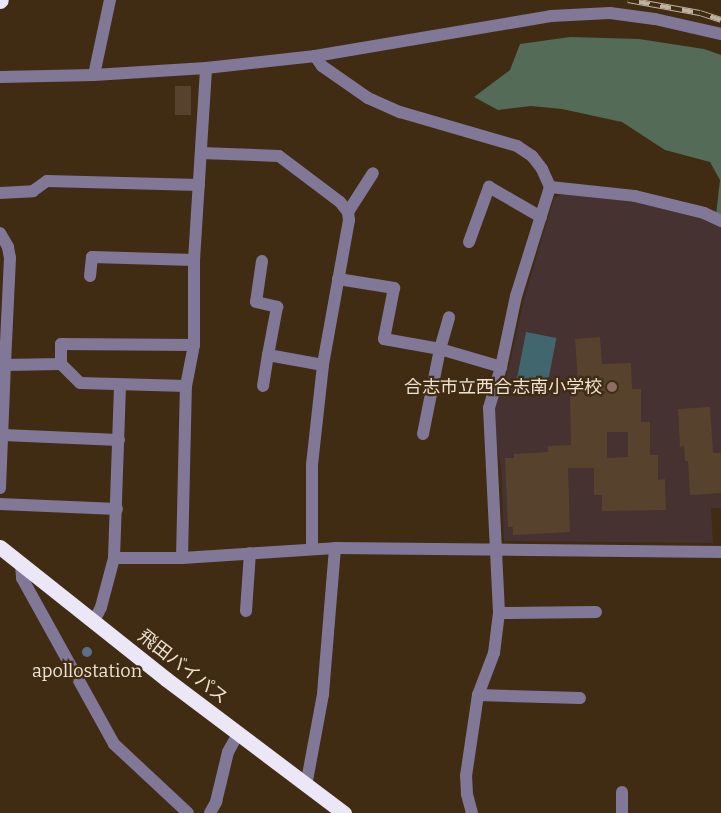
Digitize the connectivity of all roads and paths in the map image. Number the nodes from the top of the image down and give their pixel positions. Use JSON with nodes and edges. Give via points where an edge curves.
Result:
{"nodes":[{"id":1,"x":110,"y":0,"type":"edge"},
{"id":2,"x":721,"y":34,"type":"edge"},
{"id":3,"x":315,"y":56,"type":"junction"},
{"id":4,"x":206,"y":68,"type":"junction"},
{"id":5,"x":94,"y":75,"type":"junction"},
{"id":6,"x":0,"y":77,"type":"edge"},
{"id":7,"x":201,"y":152,"type":"junction"},
{"id":8,"x":373,"y":173,"type":"dead end"},
{"id":9,"x":199,"y":185,"type":"junction"},
{"id":10,"x":550,"y":187,"type":"junction"},
{"id":11,"x":0,"y":193,"type":"edge"},
{"id":12,"x":348,"y":212,"type":"junction"},
{"id":13,"x":541,"y":217,"type":"junction"},
{"id":14,"x":721,"y":221,"type":"edge"},
{"id":15,"x":0,"y":233,"type":"edge"},
{"id":16,"x":469,"y":242,"type":"dead end"},
{"id":17,"x":194,"y":260,"type":"junction"},
{"id":18,"x":262,"y":261,"type":"dead end"},
{"id":19,"x":90,"y":276,"type":"dead end"},
{"id":20,"x":338,"y":279,"type":"junction"},
{"id":21,"x":449,"y":317,"type":"dead end"},
{"id":22,"x":194,"y":345,"type":"junction"},
{"id":23,"x":440,"y":349,"type":"junction"},
{"id":24,"x":268,"y":355,"type":"junction"},
{"id":25,"x":61,"y":364,"type":"junction"},
{"id":26,"x":5,"y":365,"type":"junction"},
{"id":27,"x":323,"y":365,"type":"junction"},
{"id":28,"x":501,"y":367,"type":"junction"},
{"id":29,"x":120,"y":386,"type":"junction"},
{"id":30,"x":186,"y":386,"type":"junction"},
{"id":31,"x":263,"y":386,"type":"dead end"},
{"id":32,"x":423,"y":434,"type":"dead end"},
{"id":33,"x":3,"y":435,"type":"junction"},
{"id":34,"x":119,"y":440,"type":"junction"},
{"id":35,"x":0,"y":488,"type":"edge"},
{"id":36,"x":0,"y":504,"type":"edge"},
{"id":37,"x":117,"y":509,"type":"junction"},
{"id":38,"x":0,"y":548,"type":"edge"},
{"id":39,"x":335,"y":548,"type":"junction"},
{"id":40,"x":312,"y":549,"type":"junction"},
{"id":41,"x":496,"y":549,"type":"junction"},
{"id":42,"x":721,"y":552,"type":"edge"},
{"id":43,"x":250,"y":553,"type":"junction"},
{"id":44,"x":114,"y":558,"type":"junction"},
{"id":45,"x":182,"y":558,"type":"junction"},
{"id":46,"x":20,"y":564,"type":"junction"},
{"id":47,"x":246,"y":611,"type":"dead end"},
{"id":48,"x":596,"y":612,"type":"dead end"},
{"id":49,"x":499,"y":613,"type":"junction"},
{"id":50,"x":94,"y":620,"type":"junction"},
{"id":51,"x":478,"y":695,"type":"junction"},
{"id":52,"x":580,"y":698,"type":"dead end"},
{"id":53,"x":238,"y":734,"type":"junction"},
{"id":54,"x":306,"y":786,"type":"junction"},
{"id":55,"x":622,"y":792,"type":"dead end"},
{"id":56,"x":188,"y":813,"type":"edge"},
{"id":57,"x":210,"y":813,"type":"edge"},
{"id":58,"x":344,"y":813,"type":"edge"},
{"id":59,"x":472,"y":813,"type":"edge"},
{"id":60,"x":622,"y":813,"type":"edge"}],
"edges":[{"from":1,"to":5,"type":"street"},
{"from":2,"to":3,"type":"street","via":[[610,13],[551,16]]},
{"from":3,"to":4,"type":"street"},
{"from":3,"to":10,"type":"street","via":[[322,66],[368,98],[400,112],[517,146],[532,156]]},
{"from":4,"to":5,"type":"street"},
{"from":4,"to":7,"type":"street"},
{"from":5,"to":6,"type":"street"},
{"from":7,"to":9,"type":"street"},
{"from":7,"to":12,"type":"street","via":[[280,156],[340,202]]},
{"from":8,"to":12,"type":"street"},
{"from":9,"to":11,"type":"street","via":[[46,181],[33,190]]},
{"from":9,"to":17,"type":"street"},
{"from":10,"to":13,"type":"street"},
{"from":10,"to":14,"type":"street","via":[[635,196],[704,213]]},
{"from":12,"to":20,"type":"street"},
{"from":13,"to":16,"type":"street","via":[[489,187]]},
{"from":13,"to":28,"type":"street","via":[[516,296]]},
{"from":15,"to":26,"type":"street","via":[[8,246],[10,258]]},
{"from":17,"to":19,"type":"street","via":[[92,257]]},
{"from":17,"to":22,"type":"street"},
{"from":18,"to":24,"type":"street","via":[[256,302],[276,307]]},
{"from":20,"to":23,"type":"street","via":[[394,288],[384,339]]},
{"from":20,"to":27,"type":"street"},
{"from":21,"to":23,"type":"street"},
{"from":22,"to":25,"type":"street","via":[[61,344]]},
{"from":22,"to":30,"type":"street"},
{"from":23,"to":28,"type":"street"},
{"from":23,"to":32,"type":"street"},
{"from":24,"to":27,"type":"street"},
{"from":24,"to":31,"type":"street"},
{"from":25,"to":26,"type":"street"},
{"from":25,"to":29,"type":"street","via":[[80,383]]},
{"from":26,"to":33,"type":"street"},
{"from":27,"to":40,"type":"street","via":[[312,465]]},
{"from":28,"to":41,"type":"street","via":[[489,408]]},
{"from":29,"to":30,"type":"street"},
{"from":29,"to":34,"type":"street"},
{"from":30,"to":45,"type":"street"},
{"from":33,"to":34,"type":"street"},
{"from":33,"to":35,"type":"street"},
{"from":34,"to":37,"type":"street"},
{"from":36,"to":37,"type":"street"},
{"from":37,"to":44,"type":"street"},
{"from":38,"to":46,"type":"highway","name":"飛田バイパス"},
{"from":39,"to":40,"type":"street"},
{"from":39,"to":41,"type":"street"},
{"from":39,"to":54,"type":"street","via":[[323,694]]},
{"from":40,"to":43,"type":"street"},
{"from":41,"to":42,"type":"street"},
{"from":41,"to":49,"type":"street"},
{"from":43,"to":45,"type":"street"},
{"from":43,"to":47,"type":"street"},
{"from":44,"to":45,"type":"street"},
{"from":44,"to":50,"type":"street","via":[[101,607]]},
{"from":46,"to":50,"type":"highway","name":"飛田バイパス"},
{"from":46,"to":56,"type":"street","via":[[22,578],[114,744]]},
{"from":48,"to":49,"type":"street"},
{"from":49,"to":51,"type":"street","via":[[494,652]]},
{"from":50,"to":53,"type":"highway","name":"飛田バイパス"},
{"from":51,"to":52,"type":"street"},
{"from":51,"to":59,"type":"street","via":[[466,776]]},
{"from":53,"to":54,"type":"highway","name":"飛田バイパス"},
{"from":53,"to":57,"type":"street","via":[[228,752],[216,802]]},
{"from":54,"to":58,"type":"highway","name":"飛田バイパス"},
{"from":55,"to":60,"type":"street"}]}
